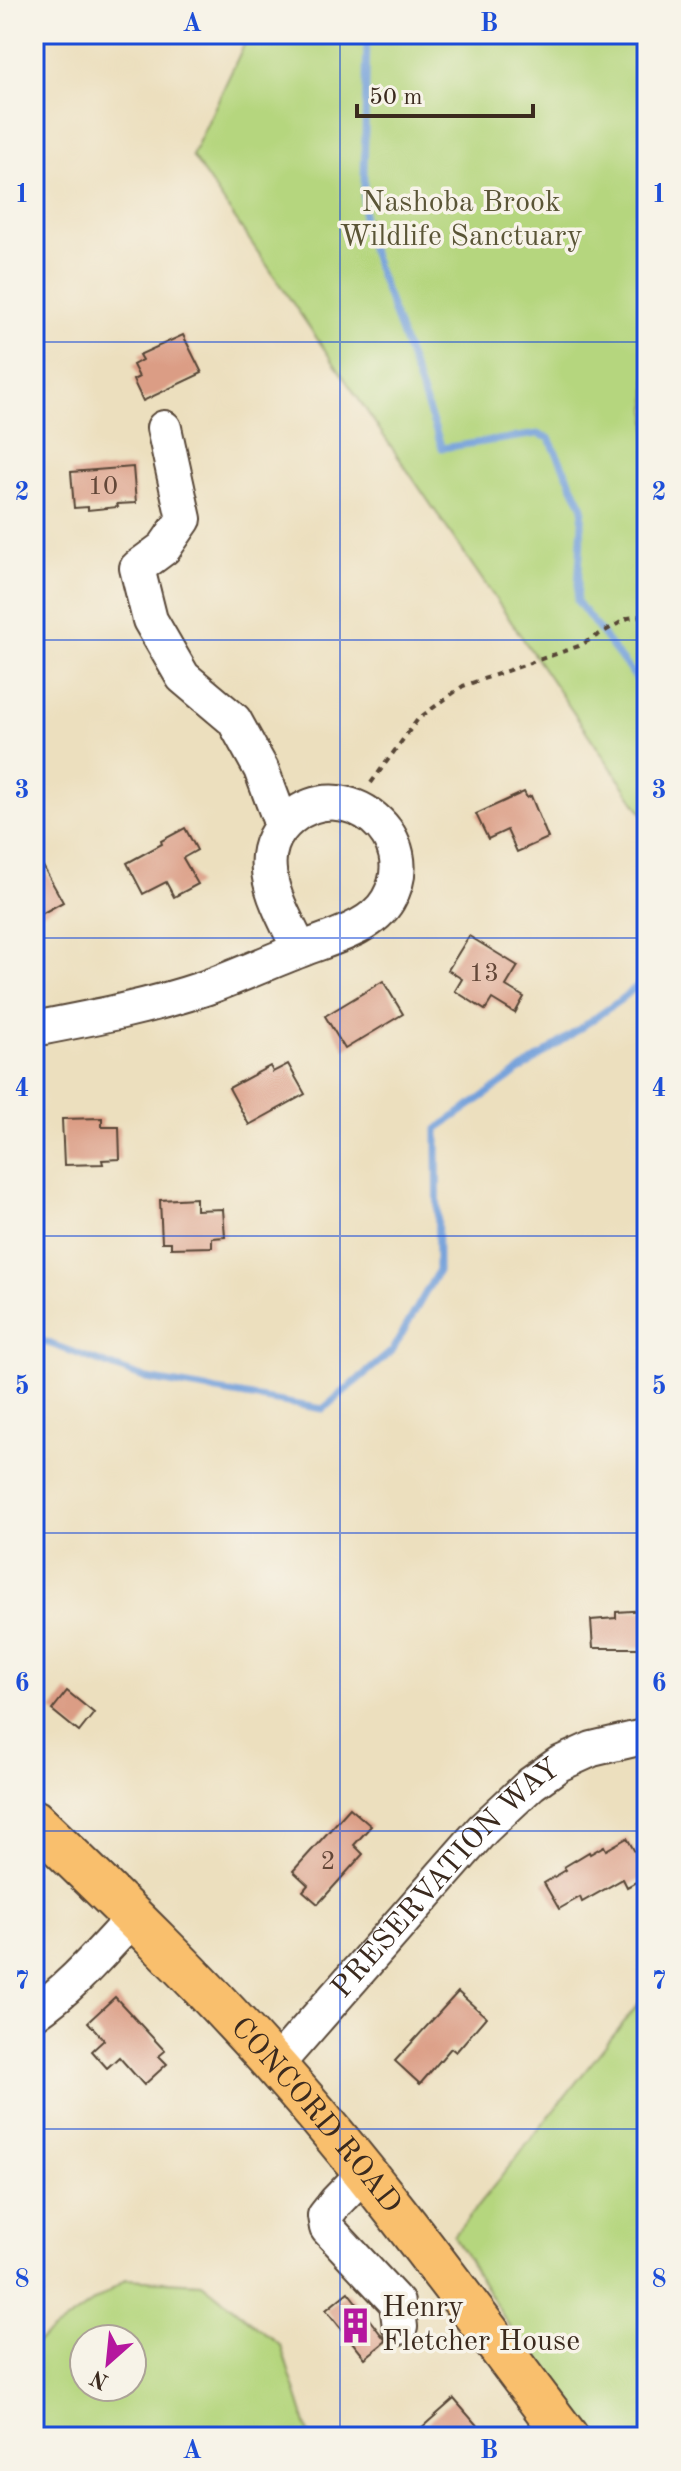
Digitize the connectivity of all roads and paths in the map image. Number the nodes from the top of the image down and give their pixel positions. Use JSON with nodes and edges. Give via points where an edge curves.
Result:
{"nodes":[{"id":1,"x":164,"y":428,"type":"dead end"},
{"id":2,"x":647,"y":615,"type":"edge"},
{"id":3,"x":353,"y":806,"type":"junction"},
{"id":4,"x":282,"y":825,"type":"junction"},
{"id":5,"x":300,"y":950,"type":"junction"},
{"id":6,"x":34,"y":1029,"type":"edge"},
{"id":7,"x":647,"y":1736,"type":"edge"},
{"id":8,"x":34,"y":1821,"type":"edge"},
{"id":9,"x":133,"y":1918,"type":"junction"},
{"id":10,"x":34,"y":2013,"type":"edge"},
{"id":11,"x":275,"y":2066,"type":"junction"},
{"id":12,"x":365,"y":2172,"type":"junction"},
{"id":13,"x":400,"y":2327,"type":"dead end"},
{"id":14,"x":567,"y":2437,"type":"edge"}],
"edges":[{"from":1,"to":4,"type":"street","via":[[184,519],[164,548],[137,568],[150,620],[183,677],[234,720],[261,769]]},
{"from":2,"to":3,"type":"path","via":[[628,618],[579,646],[463,686],[418,719]]},
{"from":3,"to":4,"type":"street","via":[[316,805]]},
{"from":3,"to":5,"type":"street","via":[[384,828],[397,863],[395,883],[376,915]]},
{"from":4,"to":5,"type":"street","via":[[268,859],[269,878]]},
{"from":5,"to":6,"type":"street","via":[[205,988]]},
{"from":7,"to":11,"type":"street","name":"PRESERVATION WAY","via":[[592,1749],[531,1784],[483,1829]]},
{"from":8,"to":9,"type":"main road","name":"CONCORD ROAD"},
{"from":9,"to":10,"type":"street"},
{"from":9,"to":11,"type":"main road","name":"CONCORD ROAD"},
{"from":11,"to":12,"type":"main road","name":"CONCORD ROAD"},
{"from":12,"to":13,"type":"street","via":[[325,2216],[327,2228],[397,2303]]},
{"from":12,"to":14,"type":"main road","name":"CONCORD ROAD"}]}
